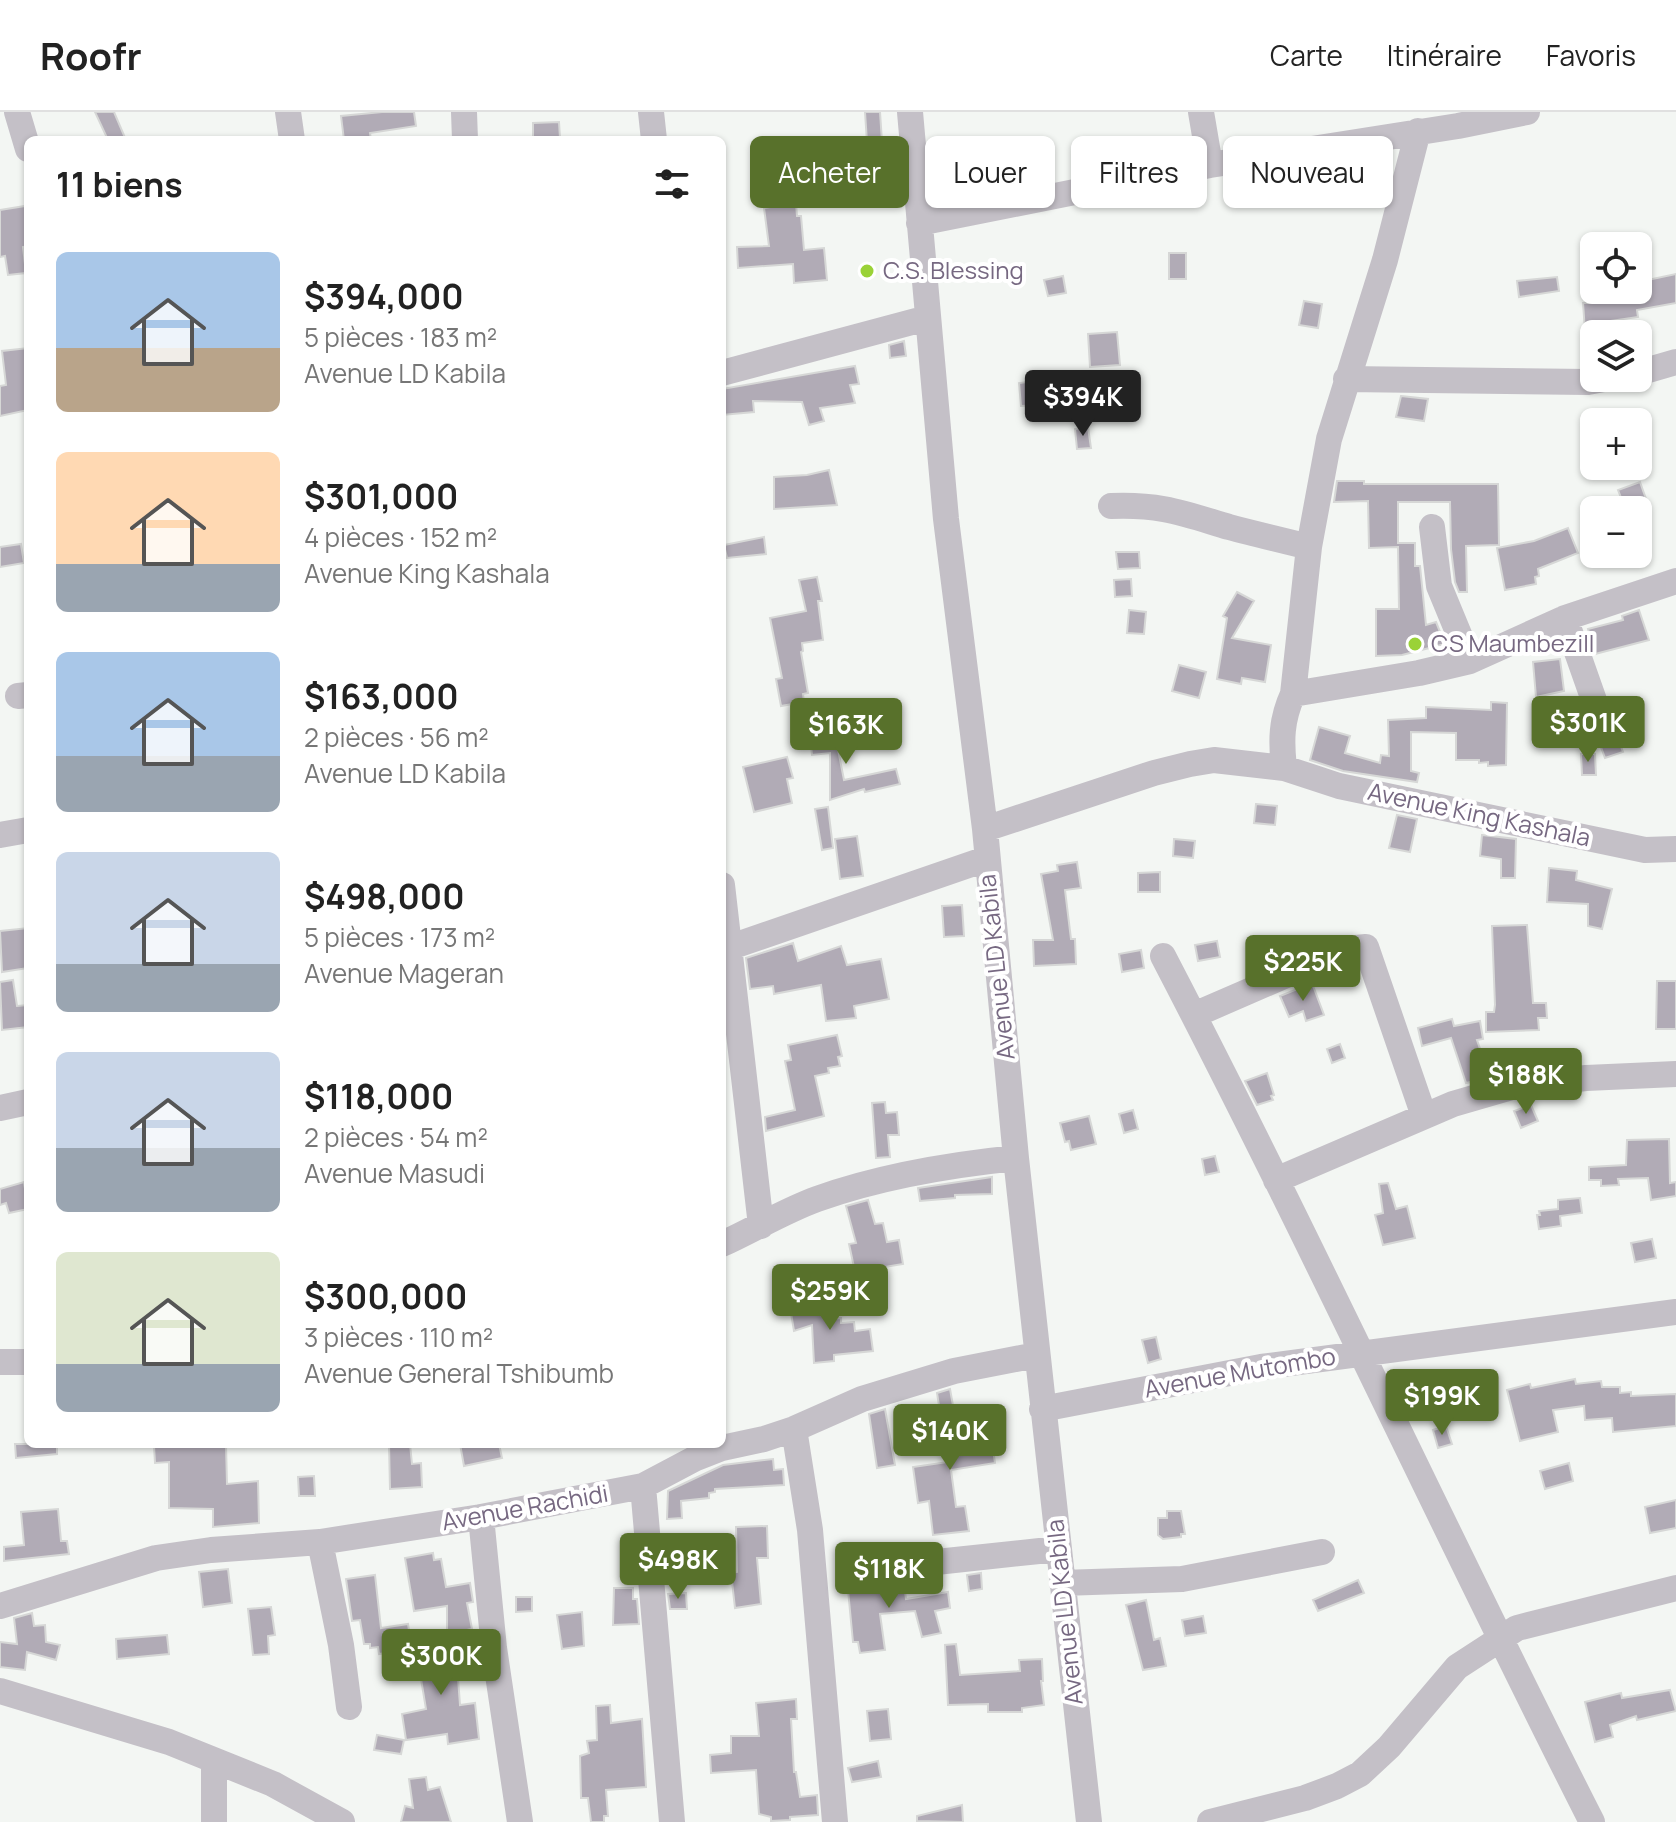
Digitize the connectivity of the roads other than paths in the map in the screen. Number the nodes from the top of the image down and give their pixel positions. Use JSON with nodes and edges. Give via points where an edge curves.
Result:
{"nodes":[{"id":1,"x":17,"y":112,"type":"edge"},
{"id":2,"x":288,"y":112,"type":"edge"},
{"id":3,"x":464,"y":112,"type":"edge"},
{"id":4,"x":651,"y":112,"type":"edge"},
{"id":5,"x":910,"y":112,"type":"edge"},
{"id":6,"x":1201,"y":112,"type":"edge"},
{"id":7,"x":1527,"y":112,"type":"edge"},
{"id":8,"x":1456,"y":119,"type":"edge"},
{"id":9,"x":1418,"y":131,"type":"junction"},
{"id":10,"x":24,"y":136,"type":"edge"},
{"id":11,"x":291,"y":136,"type":"edge"},
{"id":12,"x":465,"y":136,"type":"edge"},
{"id":13,"x":654,"y":136,"type":"edge"},
{"id":14,"x":1210,"y":165,"type":"junction"},
{"id":15,"x":919,"y":223,"type":"junction"},
{"id":16,"x":927,"y":318,"type":"junction"},
{"id":17,"x":1676,"y":362,"type":"edge"},
{"id":18,"x":1652,"y":369,"type":"edge"},
{"id":19,"x":726,"y":372,"type":"edge"},
{"id":20,"x":1346,"y":379,"type":"junction"},
{"id":21,"x":1580,"y":382,"type":"edge"},
{"id":22,"x":1111,"y":506,"type":"dead end"},
{"id":23,"x":1432,"y":527,"type":"dead end"},
{"id":24,"x":1309,"y":547,"type":"junction"},
{"id":25,"x":1676,"y":581,"type":"edge"},
{"id":26,"x":1565,"y":618,"type":"junction"},
{"id":27,"x":1470,"y":661,"type":"junction"},
{"id":28,"x":1293,"y":694,"type":"junction"},
{"id":29,"x":1602,"y":723,"type":"dead end"},
{"id":30,"x":1284,"y":768,"type":"junction"},
{"id":31,"x":985,"y":829,"type":"junction"},
{"id":32,"x":24,"y":831,"type":"edge"},
{"id":33,"x":0,"y":835,"type":"edge"},
{"id":34,"x":1676,"y":849,"type":"edge"},
{"id":35,"x":986,"y":859,"type":"junction"},
{"id":36,"x":726,"y":948,"type":"edge"},
{"id":37,"x":1163,"y":956,"type":"dead end"},
{"id":38,"x":1194,"y":1015,"type":"junction"},
{"id":39,"x":1676,"y":1074,"type":"edge"},
{"id":40,"x":24,"y":1103,"type":"edge"},
{"id":41,"x":0,"y":1108,"type":"edge"},
{"id":42,"x":1424,"y":1116,"type":"junction"},
{"id":43,"x":1016,"y":1158,"type":"junction"},
{"id":44,"x":1276,"y":1180,"type":"junction"},
{"id":45,"x":761,"y":1226,"type":"junction"},
{"id":46,"x":726,"y":1242,"type":"edge"},
{"id":47,"x":1676,"y":1312,"type":"edge"},
{"id":48,"x":1359,"y":1353,"type":"junction"},
{"id":49,"x":1036,"y":1355,"type":"junction"},
{"id":50,"x":0,"y":1362,"type":"edge"},
{"id":51,"x":24,"y":1362,"type":"edge"},
{"id":52,"x":1042,"y":1409,"type":"junction"},
{"id":53,"x":794,"y":1429,"type":"junction"},
{"id":54,"x":726,"y":1447,"type":"edge"},
{"id":55,"x":722,"y":1448,"type":"edge"},
{"id":56,"x":643,"y":1486,"type":"junction"},
{"id":57,"x":481,"y":1517,"type":"junction"},
{"id":58,"x":320,"y":1542,"type":"junction"},
{"id":59,"x":1058,"y":1549,"type":"junction"},
{"id":60,"x":1322,"y":1552,"type":"dead end"},
{"id":61,"x":927,"y":1563,"type":"dead end"},
{"id":62,"x":1062,"y":1583,"type":"junction"},
{"id":63,"x":1676,"y":1588,"type":"edge"},
{"id":64,"x":0,"y":1606,"type":"edge"},
{"id":65,"x":1499,"y":1639,"type":"junction"},
{"id":66,"x":0,"y":1691,"type":"edge"},
{"id":67,"x":349,"y":1707,"type":"dead end"},
{"id":68,"x":214,"y":1761,"type":"junction"},
{"id":69,"x":1284,"y":1813,"type":"edge"},
{"id":70,"x":214,"y":1822,"type":"edge"},
{"id":71,"x":342,"y":1822,"type":"edge"},
{"id":72,"x":520,"y":1822,"type":"edge"},
{"id":73,"x":672,"y":1822,"type":"edge"},
{"id":74,"x":835,"y":1822,"type":"edge"},
{"id":75,"x":1089,"y":1822,"type":"edge"},
{"id":76,"x":1210,"y":1822,"type":"edge"},
{"id":77,"x":1592,"y":1822,"type":"edge"}],
"edges":[{"from":1,"to":10,"type":"street"},
{"from":2,"to":11,"type":"street"},
{"from":3,"to":12,"type":"street"},
{"from":4,"to":13,"type":"street"},
{"from":5,"to":15,"type":"street","name":"Avenue LD Kabila"},
{"from":6,"to":14,"type":"street"},
{"from":7,"to":8,"type":"street"},
{"from":8,"to":9,"type":"street"},
{"from":9,"to":14,"type":"street"},
{"from":9,"to":20,"type":"street","via":[[1385,260]]},
{"from":14,"to":15,"type":"street"},
{"from":15,"to":16,"type":"street","name":"Avenue LD Kabila"},
{"from":16,"to":19,"type":"street"},
{"from":16,"to":31,"type":"street","name":"Avenue LD Kabila"},
{"from":17,"to":18,"type":"street"},
{"from":20,"to":21,"type":"street"},
{"from":20,"to":24,"type":"street"},
{"from":22,"to":24,"type":"street","via":[[1178,510]]},
{"from":23,"to":27,"type":"street","via":[[1439,586]]},
{"from":24,"to":28,"type":"street"},
{"from":25,"to":26,"type":"street"},
{"from":26,"to":27,"type":"street"},
{"from":26,"to":29,"type":"street"},
{"from":27,"to":28,"type":"street"},
{"from":28,"to":30,"type":"street","via":[[1282,728]]},
{"from":30,"to":31,"type":"street","name":"Avenue King Kashala","via":[[1214,760],[1190,764]]},
{"from":30,"to":34,"type":"street","name":"Avenue King Kashala","via":[[1339,786],[1645,850]]},
{"from":31,"to":35,"type":"street","name":"Avenue LD Kabila"},
{"from":32,"to":33,"type":"street"},
{"from":35,"to":36,"type":"street"},
{"from":35,"to":43,"type":"street","name":"Avenue LD Kabila"},
{"from":36,"to":45,"type":"street"},
{"from":37,"to":38,"type":"street"},
{"from":38,"to":42,"type":"street","via":[[1346,949],[1366,947]]},
{"from":38,"to":44,"type":"street"},
{"from":39,"to":42,"type":"street","via":[[1515,1086]]},
{"from":40,"to":41,"type":"street"},
{"from":42,"to":44,"type":"street"},
{"from":43,"to":45,"type":"street","via":[[874,1181],[814,1200]]},
{"from":43,"to":49,"type":"street","name":"Avenue LD Kabila"},
{"from":44,"to":48,"type":"street"},
{"from":45,"to":46,"type":"street"},
{"from":47,"to":48,"type":"street","name":"Avenue Mutombo"},
{"from":48,"to":52,"type":"street","name":"Avenue Mutombo"},
{"from":48,"to":65,"type":"street"},
{"from":49,"to":52,"type":"street","name":"Avenue LD Kabila"},
{"from":49,"to":53,"type":"street","name":"Avenue Rachidi","via":[[954,1371],[862,1399]]},
{"from":50,"to":51,"type":"street"},
{"from":52,"to":59,"type":"street","name":"Avenue LD Kabila"},
{"from":53,"to":54,"type":"street","name":"Avenue Rachidi"},
{"from":53,"to":74,"type":"street","via":[[810,1530]]},
{"from":55,"to":56,"type":"street","name":"Avenue Rachidi"},
{"from":56,"to":57,"type":"street","name":"Avenue Rachidi"},
{"from":56,"to":73,"type":"street"},
{"from":57,"to":58,"type":"street","name":"Avenue Rachidi"},
{"from":57,"to":72,"type":"street"},
{"from":58,"to":64,"type":"street","name":"Avenue Rachidi","via":[[156,1558]]},
{"from":58,"to":67,"type":"street"},
{"from":59,"to":61,"type":"street"},
{"from":59,"to":62,"type":"street","name":"Avenue LD Kabila"},
{"from":60,"to":62,"type":"street","via":[[1182,1579]]},
{"from":62,"to":75,"type":"street","name":"Avenue LD Kabila"},
{"from":63,"to":65,"type":"street","via":[[1517,1628]]},
{"from":65,"to":69,"type":"street","via":[[1457,1667],[1360,1774]]},
{"from":65,"to":77,"type":"street"},
{"from":66,"to":68,"type":"street","via":[[169,1742]]},
{"from":68,"to":70,"type":"street"},
{"from":68,"to":71,"type":"street","via":[[273,1784]]},
{"from":69,"to":76,"type":"street"}]}
